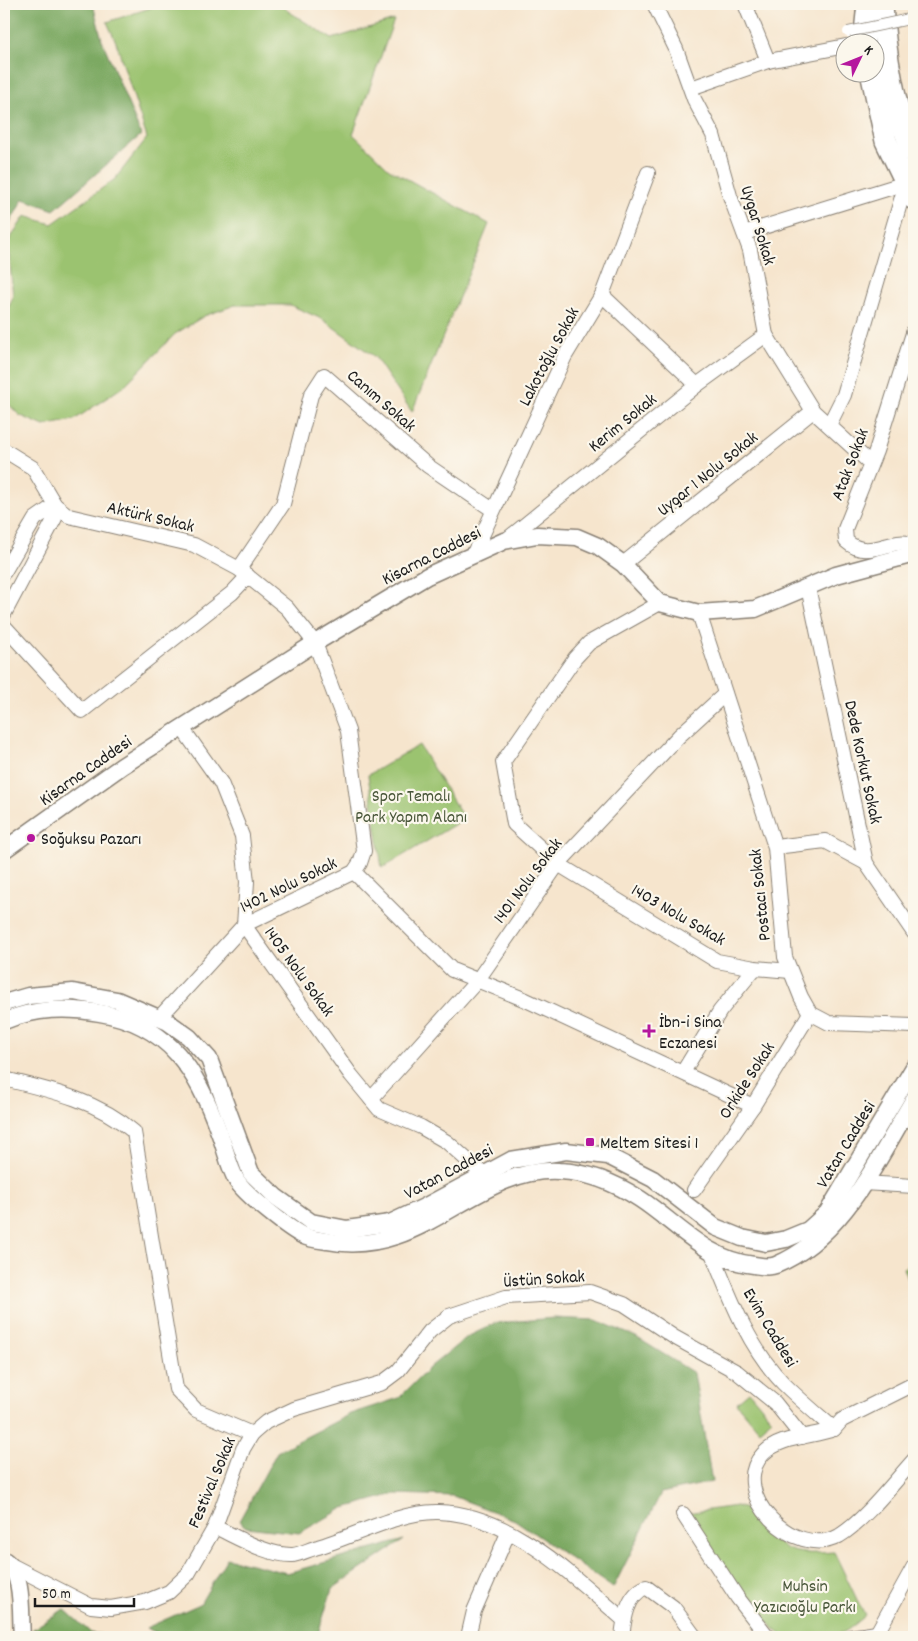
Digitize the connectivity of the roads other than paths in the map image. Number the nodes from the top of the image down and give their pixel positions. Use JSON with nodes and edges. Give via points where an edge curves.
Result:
{"nodes":[{"id":1,"x":654,"y":4,"type":"edge"},
{"id":2,"x":745,"y":4,"type":"edge"},
{"id":3,"x":868,"y":4,"type":"edge"},
{"id":4,"x":882,"y":4,"type":"edge"},
{"id":5,"x":914,"y":18,"type":"edge"},
{"id":6,"x":860,"y":32,"type":"edge"},
{"id":7,"x":879,"y":32,"type":"edge"},
{"id":8,"x":836,"y":46,"type":"edge"},
{"id":9,"x":768,"y":61,"type":"junction"},
{"id":10,"x":873,"y":82,"type":"edge"},
{"id":11,"x":691,"y":88,"type":"junction"},
{"id":12,"x":914,"y":153,"type":"edge"},
{"id":13,"x":648,"y":173,"type":"dead end"},
{"id":14,"x":910,"y":191,"type":"edge"},
{"id":15,"x":744,"y":233,"type":"junction"},
{"id":16,"x":602,"y":295,"type":"junction"},
{"id":17,"x":914,"y":330,"type":"edge"},
{"id":18,"x":766,"y":335,"type":"junction"},
{"id":19,"x":698,"y":385,"type":"junction"},
{"id":20,"x":813,"y":411,"type":"junction"},
{"id":21,"x":829,"y":425,"type":"junction"},
{"id":22,"x":4,"y":450,"type":"edge"},
{"id":23,"x":870,"y":463,"type":"junction"},
{"id":24,"x":55,"y":505,"type":"junction"},
{"id":25,"x":493,"y":510,"type":"junction"},
{"id":26,"x":504,"y":541,"type":"junction"},
{"id":27,"x":914,"y":546,"type":"edge"},
{"id":28,"x":474,"y":554,"type":"junction"},
{"id":29,"x":914,"y":554,"type":"edge"},
{"id":30,"x":624,"y":564,"type":"junction"},
{"id":31,"x":4,"y":572,"type":"edge"},
{"id":32,"x":243,"y":573,"type":"junction"},
{"id":33,"x":808,"y":587,"type":"junction"},
{"id":34,"x":660,"y":604,"type":"junction"},
{"id":35,"x":699,"y":613,"type":"junction"},
{"id":36,"x":4,"y":614,"type":"edge"},
{"id":37,"x":4,"y":626,"type":"edge"},
{"id":38,"x":315,"y":643,"type":"junction"},
{"id":39,"x":725,"y":694,"type":"junction"},
{"id":40,"x":182,"y":728,"type":"junction"},
{"id":41,"x":775,"y":847,"type":"junction"},
{"id":42,"x":4,"y":850,"type":"edge"},
{"id":43,"x":558,"y":864,"type":"junction"},
{"id":44,"x":866,"y":864,"type":"junction"},
{"id":45,"x":354,"y":872,"type":"junction"},
{"id":46,"x":244,"y":925,"type":"junction"},
{"id":47,"x":914,"y":933,"type":"edge"},
{"id":48,"x":755,"y":968,"type":"junction"},
{"id":49,"x":790,"y":971,"type":"junction"},
{"id":50,"x":477,"y":981,"type":"junction"},
{"id":51,"x":4,"y":1003,"type":"edge"},
{"id":52,"x":810,"y":1014,"type":"junction"},
{"id":53,"x":159,"y":1018,"type":"junction"},
{"id":54,"x":4,"y":1021,"type":"edge"},
{"id":55,"x":914,"y":1026,"type":"edge"},
{"id":56,"x":914,"y":1067,"type":"edge"},
{"id":57,"x":683,"y":1072,"type":"junction"},
{"id":58,"x":4,"y":1079,"type":"edge"},
{"id":59,"x":371,"y":1099,"type":"junction"},
{"id":60,"x":914,"y":1099,"type":"edge"},
{"id":61,"x":753,"y":1106,"type":"junction"},
{"id":62,"x":484,"y":1175,"type":"junction"},
{"id":63,"x":864,"y":1183,"type":"junction"},
{"id":64,"x":914,"y":1186,"type":"edge"},
{"id":65,"x":694,"y":1190,"type":"dead end"},
{"id":66,"x":712,"y":1253,"type":"junction"},
{"id":67,"x":914,"y":1384,"type":"edge"},
{"id":68,"x":834,"y":1429,"type":"junction"},
{"id":69,"x":252,"y":1434,"type":"junction"},
{"id":70,"x":802,"y":1437,"type":"junction"},
{"id":71,"x":914,"y":1460,"type":"edge"},
{"id":72,"x":683,"y":1514,"type":"dead end"},
{"id":73,"x":215,"y":1527,"type":"junction"},
{"id":74,"x":508,"y":1533,"type":"junction"},
{"id":75,"x":8,"y":1563,"type":"edge"},
{"id":76,"x":914,"y":1566,"type":"edge"},
{"id":77,"x":624,"y":1620,"type":"junction"},
{"id":78,"x":878,"y":1636,"type":"edge"},
{"id":79,"x":22,"y":1637,"type":"edge"},
{"id":80,"x":468,"y":1637,"type":"edge"},
{"id":81,"x":622,"y":1637,"type":"edge"},
{"id":82,"x":695,"y":1637,"type":"edge"},
{"id":83,"x":768,"y":1637,"type":"edge"},
{"id":84,"x":850,"y":1637,"type":"edge"}],
"edges":[{"from":1,"to":11,"type":"street","name":"Uygar Sokak"},
{"from":2,"to":9,"type":"street"},
{"from":3,"to":6,"type":"main road"},
{"from":4,"to":12,"type":"main road","via":[[885,46],[905,135]]},
{"from":5,"to":7,"type":"street","bridge":true},
{"from":8,"to":9,"type":"street"},
{"from":9,"to":11,"type":"street"},
{"from":10,"to":14,"type":"main road","via":[[886,141]]},
{"from":11,"to":15,"type":"street","name":"Uygar Sokak","via":[[712,135]]},
{"from":13,"to":16,"type":"street","name":"Lakotoğlu Sokak"},
{"from":14,"to":15,"type":"street"},
{"from":14,"to":21,"type":"street","via":[[844,395]]},
{"from":15,"to":18,"type":"street","name":"Uygar Sokak"},
{"from":16,"to":19,"type":"street"},
{"from":16,"to":25,"type":"street","name":"Lakotoğlu Sokak","via":[[565,356]]},
{"from":17,"to":23,"type":"street","name":"Atak Sokak"},
{"from":18,"to":19,"type":"street","name":"Kerim Sokak"},
{"from":18,"to":20,"type":"street","name":"Uygar Sokak"},
{"from":19,"to":26,"type":"street","name":"Kerim Sokak"},
{"from":20,"to":21,"type":"street","name":"Uygar Sokak"},
{"from":20,"to":30,"type":"street","name":"Uygar 1 Nolu Sokak"},
{"from":21,"to":23,"type":"street","name":"Uygar Sokak"},
{"from":22,"to":24,"type":"street","name":"Aktürk Sokak","via":[[34,468]]},
{"from":23,"to":27,"type":"street","name":"Atak Sokak","via":[[844,529],[846,541],[853,548],[868,551],[903,543]]},
{"from":24,"to":31,"type":"street","via":[[35,518]]},
{"from":24,"to":32,"type":"street","name":"Aktürk Sokak","via":[[69,516],[194,545]]},
{"from":24,"to":36,"type":"street","via":[[55,518]]},
{"from":25,"to":28,"type":"street","name":"Lakotoğlu Sokak"},
{"from":25,"to":32,"type":"street","name":"Canım Sokak","via":[[428,466],[324,375],[311,395],[283,504]]},
{"from":26,"to":28,"type":"street","name":"Kisarna Caddesi"},
{"from":26,"to":30,"type":"street","name":"Kisarna Caddesi","via":[[538,535],[577,537],[598,546]]},
{"from":28,"to":38,"type":"street","name":"Kisarna Caddesi","via":[[427,576]]},
{"from":29,"to":33,"type":"street","via":[[836,575]]},
{"from":30,"to":34,"type":"street","name":"Kisarna Caddesi"},
{"from":32,"to":37,"type":"street","via":[[232,593],[82,711]]},
{"from":32,"to":38,"type":"street","name":"Aktürk Sokak","via":[[287,608]]},
{"from":33,"to":35,"type":"street","via":[[754,609]]},
{"from":33,"to":44,"type":"street","name":"Dede Korkut Sokak"},
{"from":34,"to":35,"type":"street"},
{"from":34,"to":43,"type":"street","name":"1403 Nolu Sokak","via":[[589,643],[575,658],[503,762],[514,824]]},
{"from":35,"to":39,"type":"street","name":"Postacı Sokak"},
{"from":38,"to":40,"type":"street","name":"Kisarna Caddesi"},
{"from":38,"to":45,"type":"street","name":"1402 Nolu Sokak","via":[[348,731],[364,851]]},
{"from":39,"to":41,"type":"street","name":"Postacı Sokak"},
{"from":39,"to":43,"type":"street","name":"1401 Nolu Sokak","via":[[679,736]]},
{"from":40,"to":42,"type":"street","name":"Kisarna Caddesi","via":[[122,766]]},
{"from":40,"to":46,"type":"street","name":"1405 Nolu Sokak","via":[[221,783],[242,836],[247,882]]},
{"from":41,"to":44,"type":"street","via":[[825,841]]},
{"from":41,"to":49,"type":"street","name":"Postacı Sokak","via":[[785,957]]},
{"from":43,"to":48,"type":"street","name":"1403 Nolu Sokak","via":[[717,961]]},
{"from":43,"to":50,"type":"street","name":"1401 Nolu Sokak"},
{"from":44,"to":47,"type":"street","name":"Dede Korkut Sokak"},
{"from":45,"to":46,"type":"street","name":"1402 Nolu Sokak"},
{"from":45,"to":50,"type":"street","via":[[452,970]]},
{"from":46,"to":53,"type":"street","name":"1402 Nolu Sokak"},
{"from":46,"to":59,"type":"street","name":"1405 Nolu Sokak"},
{"from":48,"to":49,"type":"street","name":"1403 Nolu Sokak"},
{"from":48,"to":57,"type":"street","via":[[720,1011]]},
{"from":49,"to":52,"type":"street","name":"Postacı Sokak"},
{"from":50,"to":57,"type":"street"},
{"from":50,"to":59,"type":"street","name":"1401 Nolu Sokak"},
{"from":51,"to":53,"type":"street","name":"Vatan Caddesi","via":[[28,996],[73,992],[118,1000]]},
{"from":52,"to":55,"type":"street","via":[[829,1023]]},
{"from":52,"to":61,"type":"street","name":"Orkide Sokak"},
{"from":53,"to":62,"type":"street","name":"Vatan Caddesi","via":[[190,1037],[209,1059],[251,1173],[311,1222],[347,1229],[390,1223]]},
{"from":54,"to":66,"type":"street","name":"Vatan Caddesi","via":[[26,1012],[71,1008],[113,1015],[159,1035],[193,1072],[237,1182],[305,1237],[346,1245],[395,1238],[516,1175],[559,1171],[604,1180],[641,1200]]},
{"from":56,"to":62,"type":"street","name":"Vatan Caddesi","via":[[826,1213],[808,1230],[786,1239],[766,1243],[714,1227],[652,1179],[608,1156],[566,1151],[511,1160]]},
{"from":57,"to":61,"type":"street"},
{"from":58,"to":69,"type":"street","name":"Festival Sokak","via":[[87,1102],[120,1120],[134,1132],[176,1389],[196,1410]]},
{"from":59,"to":62,"type":"street","name":"1405 Nolu Sokak","via":[[379,1109],[421,1126],[447,1142]]},
{"from":60,"to":63,"type":"street","name":"Vatan Caddesi"},
{"from":61,"to":65,"type":"street","name":"Orkide Sokak"},
{"from":63,"to":64,"type":"street"},
{"from":63,"to":66,"type":"street","name":"Vatan Caddesi","via":[[834,1223],[805,1250],[773,1267],[742,1264]]},
{"from":66,"to":68,"type":"street","name":"Evim Caddesi","via":[[732,1302],[758,1350],[782,1382]]},
{"from":67,"to":68,"type":"street","via":[[842,1420]]},
{"from":68,"to":70,"type":"street"},
{"from":69,"to":70,"type":"street","name":"Üstün Sokak","via":[[266,1422],[294,1409],[382,1383],[398,1371],[430,1331],[449,1316],[506,1297],[590,1292],[624,1304],[737,1372],[775,1403]]},
{"from":69,"to":73,"type":"street","name":"Festival Sokak","via":[[243,1448]]},
{"from":70,"to":71,"type":"street","via":[[776,1444],[764,1453],[756,1463],[754,1476],[754,1489],[766,1512],[786,1533],[800,1540],[838,1536],[858,1521]]},
{"from":72,"to":83,"type":"street","via":[[737,1597]]},
{"from":73,"to":74,"type":"street","via":[[262,1549],[293,1555],[407,1516],[438,1512],[477,1518]]},
{"from":73,"to":75,"type":"street","name":"Festival Sokak","via":[[188,1574],[169,1592],[145,1602],[111,1608],[91,1606]]},
{"from":74,"to":77,"type":"street","via":[[529,1543]]},
{"from":74,"to":80,"type":"street","via":[[474,1611]]},
{"from":75,"to":79,"type":"street","via":[[18,1586]]},
{"from":76,"to":78,"type":"street"},
{"from":77,"to":81,"type":"street"},
{"from":77,"to":82,"type":"street","via":[[630,1602],[639,1590],[646,1587],[673,1607]]},
{"from":78,"to":84,"type":"street"}]}
